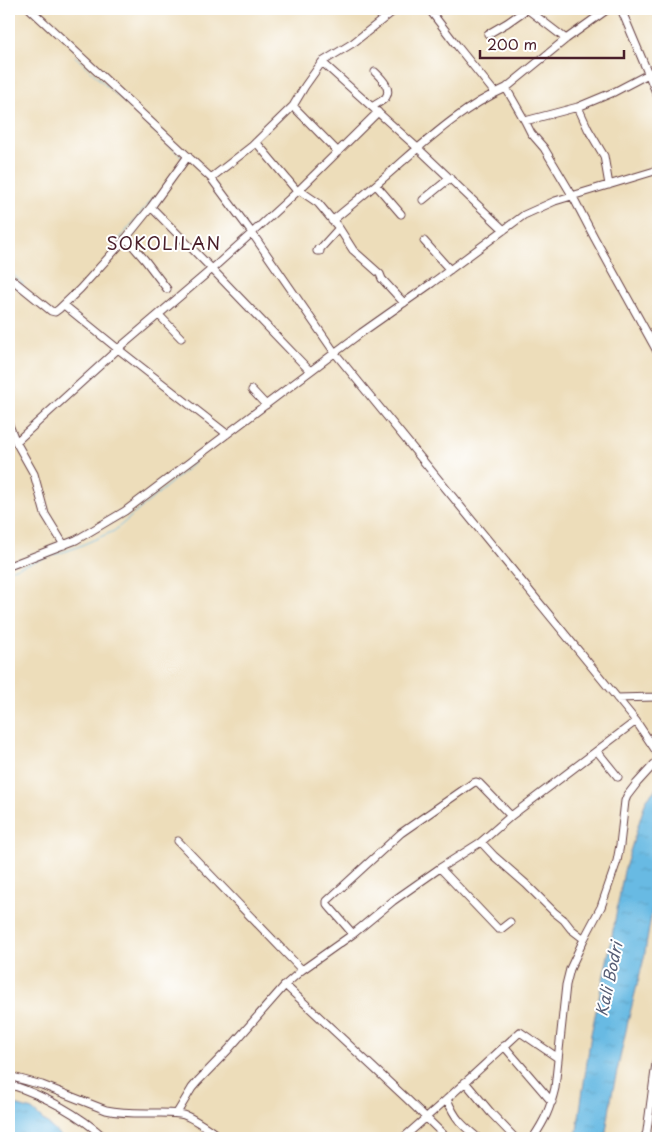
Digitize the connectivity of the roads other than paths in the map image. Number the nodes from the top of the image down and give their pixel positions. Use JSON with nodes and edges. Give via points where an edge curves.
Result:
{"nodes":[{"id":1,"x":30,"y":9,"type":"edge"},
{"id":2,"x":396,"y":9,"type":"edge"},
{"id":3,"x":429,"y":9,"type":"edge"},
{"id":4,"x":608,"y":9,"type":"edge"},
{"id":5,"x":622,"y":9,"type":"edge"},
{"id":6,"x":488,"y":34,"type":"dead end"},
{"id":7,"x":566,"y":39,"type":"junction"},
{"id":8,"x":322,"y":62,"type":"junction"},
{"id":9,"x":658,"y":68,"type":"edge"},
{"id":10,"x":375,"y":72,"type":"dead end"},
{"id":11,"x":648,"y":74,"type":"junction"},
{"id":12,"x":506,"y":88,"type":"junction"},
{"id":13,"x":495,"y":93,"type":"junction"},
{"id":14,"x":658,"y":97,"type":"edge"},
{"id":15,"x":293,"y":106,"type":"junction"},
{"id":16,"x":578,"y":107,"type":"junction"},
{"id":17,"x":375,"y":110,"type":"junction"},
{"id":18,"x":526,"y":121,"type":"junction"},
{"id":19,"x":256,"y":142,"type":"junction"},
{"id":20,"x":418,"y":148,"type":"junction"},
{"id":21,"x":338,"y":152,"type":"junction"},
{"id":22,"x":188,"y":156,"type":"junction"},
{"id":23,"x":658,"y":170,"type":"edge"},
{"id":24,"x":211,"y":178,"type":"junction"},
{"id":25,"x":450,"y":178,"type":"junction"},
{"id":26,"x":376,"y":185,"type":"junction"},
{"id":27,"x":609,"y":185,"type":"junction"},
{"id":28,"x":298,"y":190,"type":"junction"},
{"id":29,"x":573,"y":197,"type":"junction"},
{"id":30,"x":423,"y":200,"type":"dead end"},
{"id":31,"x":150,"y":208,"type":"junction"},
{"id":32,"x":401,"y":214,"type":"dead end"},
{"id":33,"x":332,"y":221,"type":"junction"},
{"id":34,"x":339,"y":228,"type":"junction"},
{"id":35,"x":504,"y":230,"type":"junction"},
{"id":36,"x":252,"y":233,"type":"junction"},
{"id":37,"x":126,"y":238,"type":"junction"},
{"id":38,"x":424,"y":241,"type":"dead end"},
{"id":39,"x":318,"y":249,"type":"dead end"},
{"id":40,"x":211,"y":270,"type":"junction"},
{"id":41,"x":450,"y":270,"type":"junction"},
{"id":42,"x":9,"y":277,"type":"edge"},
{"id":43,"x":167,"y":288,"type":"dead end"},
{"id":44,"x":404,"y":303,"type":"junction"},
{"id":45,"x":64,"y":305,"type":"junction"},
{"id":46,"x":159,"y":315,"type":"junction"},
{"id":47,"x":181,"y":338,"type":"dead end"},
{"id":48,"x":118,"y":349,"type":"junction"},
{"id":49,"x":658,"y":353,"type":"edge"},
{"id":50,"x":339,"y":357,"type":"junction"},
{"id":51,"x":309,"y":373,"type":"junction"},
{"id":52,"x":252,"y":390,"type":"dead end"},
{"id":53,"x":266,"y":406,"type":"junction"},
{"id":54,"x":9,"y":425,"type":"edge"},
{"id":55,"x":227,"y":434,"type":"junction"},
{"id":56,"x":16,"y":442,"type":"junction"},
{"id":57,"x":64,"y":545,"type":"junction"},
{"id":58,"x":9,"y":566,"type":"edge"},
{"id":59,"x":658,"y":696,"type":"edge"},
{"id":60,"x":617,"y":698,"type":"junction"},
{"id":61,"x":636,"y":721,"type":"junction"},
{"id":62,"x":597,"y":751,"type":"junction"},
{"id":63,"x":658,"y":754,"type":"edge"},
{"id":64,"x":658,"y":760,"type":"edge"},
{"id":65,"x":618,"y":777,"type":"dead end"},
{"id":66,"x":510,"y":816,"type":"junction"},
{"id":67,"x":178,"y":841,"type":"dead end"},
{"id":68,"x":481,"y":842,"type":"junction"},
{"id":69,"x":440,"y":868,"type":"junction"},
{"id":70,"x":510,"y":922,"type":"dead end"},
{"id":71,"x":353,"y":934,"type":"junction"},
{"id":72,"x":584,"y":938,"type":"junction"},
{"id":73,"x":302,"y":970,"type":"junction"},
{"id":74,"x":285,"y":985,"type":"junction"},
{"id":75,"x":504,"y":1046,"type":"junction"},
{"id":76,"x":658,"y":1048,"type":"edge"},
{"id":77,"x":558,"y":1058,"type":"junction"},
{"id":78,"x":657,"y":1064,"type":"edge"},
{"id":79,"x":9,"y":1076,"type":"edge"},
{"id":80,"x":465,"y":1082,"type":"junction"},
{"id":81,"x":9,"y":1084,"type":"edge"},
{"id":82,"x":447,"y":1100,"type":"junction"},
{"id":83,"x":552,"y":1102,"type":"junction"},
{"id":84,"x":177,"y":1114,"type":"junction"},
{"id":85,"x":426,"y":1118,"type":"junction"},
{"id":86,"x":646,"y":1136,"type":"edge"},
{"id":87,"x":105,"y":1138,"type":"edge"},
{"id":88,"x":221,"y":1138,"type":"edge"},
{"id":89,"x":403,"y":1138,"type":"edge"},
{"id":90,"x":447,"y":1138,"type":"edge"},
{"id":91,"x":478,"y":1138,"type":"edge"},
{"id":92,"x":515,"y":1138,"type":"edge"},
{"id":93,"x":533,"y":1138,"type":"edge"},
{"id":94,"x":656,"y":1138,"type":"edge"}],
"edges":[{"from":1,"to":22,"type":"street"},
{"from":2,"to":8,"type":"street","via":[[353,43]]},
{"from":3,"to":13,"type":"street"},
{"from":4,"to":7,"type":"street"},
{"from":5,"to":11,"type":"street"},
{"from":6,"to":7,"type":"street","via":[[527,9]]},
{"from":7,"to":12,"type":"street"},
{"from":8,"to":15,"type":"street"},
{"from":8,"to":17,"type":"street"},
{"from":9,"to":11,"type":"street"},
{"from":10,"to":17,"type":"street","via":[[388,91]]},
{"from":11,"to":14,"type":"street"},
{"from":11,"to":16,"type":"street"},
{"from":12,"to":13,"type":"street"},
{"from":12,"to":18,"type":"street"},
{"from":13,"to":20,"type":"street","via":[[460,114]]},
{"from":15,"to":19,"type":"street"},
{"from":15,"to":21,"type":"street"},
{"from":16,"to":18,"type":"street"},
{"from":16,"to":27,"type":"street","via":[[604,156]]},
{"from":17,"to":20,"type":"street"},
{"from":17,"to":21,"type":"street"},
{"from":18,"to":29,"type":"street"},
{"from":19,"to":24,"type":"street"},
{"from":19,"to":28,"type":"street"},
{"from":20,"to":25,"type":"street"},
{"from":20,"to":26,"type":"street"},
{"from":21,"to":28,"type":"street"},
{"from":22,"to":24,"type":"street"},
{"from":22,"to":31,"type":"street"},
{"from":23,"to":27,"type":"street"},
{"from":24,"to":36,"type":"street"},
{"from":25,"to":30,"type":"street"},
{"from":25,"to":35,"type":"street"},
{"from":26,"to":32,"type":"street"},
{"from":26,"to":33,"type":"street"},
{"from":27,"to":29,"type":"street"},
{"from":28,"to":33,"type":"street","via":[[318,203]]},
{"from":28,"to":36,"type":"street"},
{"from":29,"to":35,"type":"street","via":[[555,200],[524,215]]},
{"from":29,"to":49,"type":"street"},
{"from":31,"to":37,"type":"street"},
{"from":31,"to":40,"type":"street"},
{"from":33,"to":34,"type":"street"},
{"from":34,"to":39,"type":"street","via":[[320,251]]},
{"from":34,"to":44,"type":"street","via":[[353,250],[380,274]]},
{"from":35,"to":41,"type":"street"},
{"from":36,"to":40,"type":"street"},
{"from":36,"to":50,"type":"street"},
{"from":37,"to":43,"type":"street"},
{"from":37,"to":45,"type":"street"},
{"from":38,"to":41,"type":"street"},
{"from":40,"to":46,"type":"street"},
{"from":40,"to":51,"type":"street"},
{"from":41,"to":44,"type":"street"},
{"from":42,"to":45,"type":"street","via":[[51,311]]},
{"from":44,"to":50,"type":"street"},
{"from":45,"to":48,"type":"street"},
{"from":46,"to":47,"type":"street"},
{"from":46,"to":48,"type":"street"},
{"from":48,"to":55,"type":"street"},
{"from":48,"to":56,"type":"street"},
{"from":50,"to":51,"type":"street"},
{"from":50,"to":60,"type":"street"},
{"from":51,"to":53,"type":"street"},
{"from":52,"to":53,"type":"street"},
{"from":53,"to":55,"type":"street"},
{"from":54,"to":56,"type":"street"},
{"from":55,"to":57,"type":"street","via":[[125,511]]},
{"from":56,"to":57,"type":"street","via":[[34,474],[44,514]]},
{"from":57,"to":58,"type":"street"},
{"from":59,"to":60,"type":"street"},
{"from":60,"to":61,"type":"street"},
{"from":61,"to":62,"type":"street"},
{"from":61,"to":63,"type":"street"},
{"from":62,"to":65,"type":"street"},
{"from":62,"to":66,"type":"street"},
{"from":64,"to":72,"type":"street","via":[[627,796],[617,861],[601,908]]},
{"from":66,"to":68,"type":"street"},
{"from":66,"to":71,"type":"street","via":[[476,782],[401,833],[327,901]]},
{"from":67,"to":73,"type":"street"},
{"from":68,"to":69,"type":"street"},
{"from":68,"to":72,"type":"street"},
{"from":69,"to":70,"type":"street","via":[[498,929]]},
{"from":69,"to":71,"type":"street"},
{"from":71,"to":73,"type":"street"},
{"from":72,"to":77,"type":"street","via":[[566,986]]},
{"from":73,"to":74,"type":"street"},
{"from":74,"to":84,"type":"street","via":[[192,1088]]},
{"from":74,"to":85,"type":"street"},
{"from":75,"to":77,"type":"street","via":[[522,1032]]},
{"from":75,"to":80,"type":"street"},
{"from":75,"to":83,"type":"street"},
{"from":76,"to":78,"type":"street"},
{"from":77,"to":83,"type":"street"},
{"from":78,"to":86,"type":"street"},
{"from":79,"to":84,"type":"street","via":[[114,1112]]},
{"from":80,"to":82,"type":"street"},
{"from":80,"to":92,"type":"street"},
{"from":81,"to":87,"type":"street","via":[[61,1106]]},
{"from":82,"to":85,"type":"street"},
{"from":82,"to":91,"type":"street","via":[[453,1114]]},
{"from":83,"to":93,"type":"street","via":[[546,1119]]},
{"from":84,"to":88,"type":"street"},
{"from":85,"to":89,"type":"street"},
{"from":85,"to":90,"type":"street"},
{"from":86,"to":94,"type":"street"}]}
